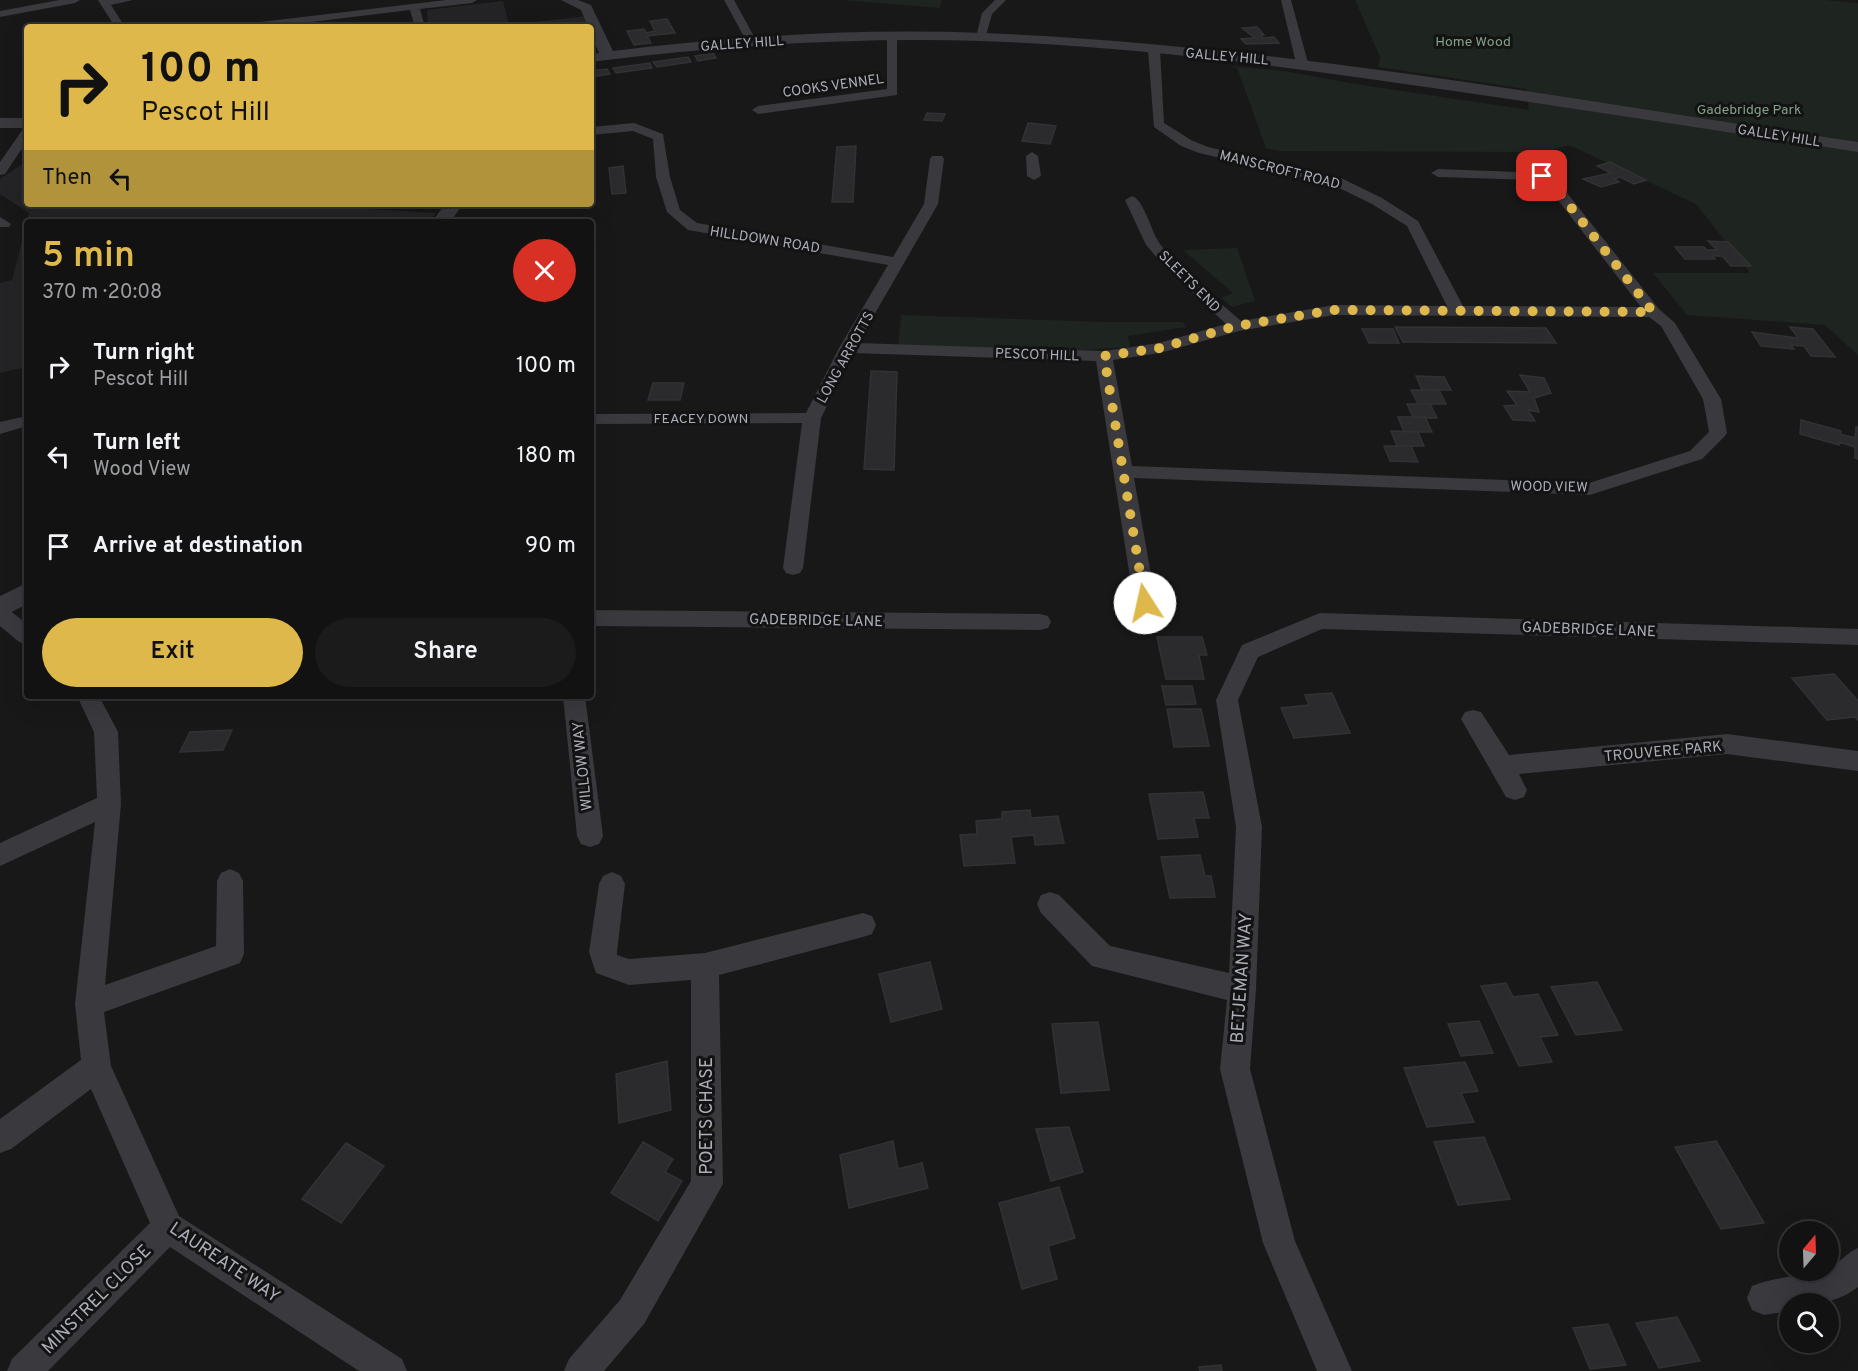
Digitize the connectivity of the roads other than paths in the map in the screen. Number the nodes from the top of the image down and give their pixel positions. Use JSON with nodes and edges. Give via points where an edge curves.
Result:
{"nodes":[{"id":1,"x":75,"y":0,"type":"edge"},
{"id":2,"x":128,"y":0,"type":"edge"},
{"id":3,"x":472,"y":0,"type":"edge"},
{"id":4,"x":567,"y":0,"type":"edge"},
{"id":5,"x":729,"y":0,"type":"edge"},
{"id":6,"x":1001,"y":0,"type":"edge"},
{"id":7,"x":1286,"y":0,"type":"edge"},
{"id":8,"x":105,"y":1,"type":"edge"},
{"id":9,"x":414,"y":7,"type":"junction"},
{"id":10,"x":0,"y":14,"type":"edge"},
{"id":11,"x":118,"y":24,"type":"edge"},
{"id":12,"x":260,"y":24,"type":"edge"},
{"id":13,"x":419,"y":24,"type":"edge"},
{"id":14,"x":593,"y":24,"type":"edge"},
{"id":15,"x":594,"y":25,"type":"edge"},
{"id":16,"x":892,"y":37,"type":"junction"},
{"id":17,"x":981,"y":37,"type":"junction"},
{"id":18,"x":752,"y":42,"type":"junction"},
{"id":19,"x":1154,"y":50,"type":"junction"},
{"id":20,"x":608,"y":56,"type":"junction"},
{"id":21,"x":594,"y":58,"type":"edge"},
{"id":22,"x":1302,"y":63,"type":"junction"},
{"id":23,"x":758,"y":110,"type":"dead end"},
{"id":24,"x":0,"y":123,"type":"edge"},
{"id":25,"x":24,"y":123,"type":"edge"},
{"id":26,"x":594,"y":131,"type":"edge"},
{"id":27,"x":24,"y":136,"type":"edge"},
{"id":28,"x":1858,"y":147,"type":"edge"},
{"id":29,"x":1032,"y":156,"type":"dead end"},
{"id":30,"x":937,"y":159,"type":"dead end"},
{"id":31,"x":0,"y":171,"type":"edge"},
{"id":32,"x":1438,"y":173,"type":"dead end"},
{"id":33,"x":1034,"y":176,"type":"dead end"},
{"id":34,"x":1132,"y":200,"type":"dead end"},
{"id":35,"x":898,"y":262,"type":"junction"},
{"id":36,"x":1457,"y":310,"type":"junction"},
{"id":37,"x":1653,"y":312,"type":"junction"},
{"id":38,"x":1236,"y":326,"type":"junction"},
{"id":39,"x":847,"y":348,"type":"junction"},
{"id":40,"x":1104,"y":356,"type":"junction"},
{"id":41,"x":812,"y":418,"type":"junction"},
{"id":42,"x":594,"y":419,"type":"edge"},
{"id":43,"x":24,"y":422,"type":"edge"},
{"id":44,"x":0,"y":428,"type":"edge"},
{"id":45,"x":1122,"y":472,"type":"junction"},
{"id":46,"x":793,"y":568,"type":"dead end"},
{"id":47,"x":24,"y":594,"type":"edge"},
{"id":48,"x":1145,"y":603,"type":"dead end"},
{"id":49,"x":0,"y":608,"type":"edge"},
{"id":50,"x":0,"y":615,"type":"edge"},
{"id":51,"x":594,"y":618,"type":"edge"},
{"id":52,"x":1320,"y":621,"type":"joint"},
{"id":53,"x":1040,"y":622,"type":"dead end"},
{"id":54,"x":24,"y":634,"type":"edge"},
{"id":55,"x":1858,"y":637,"type":"edge"},
{"id":56,"x":90,"y":699,"type":"edge"},
{"id":57,"x":574,"y":699,"type":"edge"},
{"id":58,"x":1473,"y":719,"type":"dead end"},
{"id":59,"x":1858,"y":761,"type":"edge"},
{"id":60,"x":1503,"y":766,"type":"junction"},
{"id":61,"x":1515,"y":790,"type":"dead end"},
{"id":62,"x":109,"y":804,"type":"junction"},
{"id":63,"x":590,"y":836,"type":"dead end"},
{"id":64,"x":0,"y":855,"type":"edge"},
{"id":65,"x":230,"y":881,"type":"dead end"},
{"id":66,"x":612,"y":884,"type":"dead end"},
{"id":67,"x":1050,"y":904,"type":"dead end"},
{"id":68,"x":863,"y":925,"type":"dead end"},
{"id":69,"x":705,"y":966,"type":"junction"},
{"id":70,"x":1242,"y":990,"type":"junction"},
{"id":71,"x":89,"y":1004,"type":"junction"},
{"id":72,"x":96,"y":1067,"type":"junction"},
{"id":73,"x":0,"y":1138,"type":"edge"},
{"id":74,"x":168,"y":1227,"type":"junction"},
{"id":75,"x":1858,"y":1264,"type":"edge"},
{"id":76,"x":1764,"y":1298,"type":"dead end"},
{"id":77,"x":24,"y":1371,"type":"edge"},
{"id":78,"x":390,"y":1371,"type":"edge"},
{"id":79,"x":580,"y":1371,"type":"edge"},
{"id":80,"x":1335,"y":1371,"type":"edge"}],
"edges":[{"from":1,"to":10,"type":"street"},
{"from":2,"to":8,"type":"street"},
{"from":3,"to":9,"type":"street"},
{"from":4,"to":14,"type":"street","via":[[586,8]]},
{"from":5,"to":18,"type":"street"},
{"from":6,"to":17,"type":"street","via":[[987,13]]},
{"from":7,"to":22,"type":"street"},
{"from":8,"to":11,"type":"street"},
{"from":9,"to":12,"type":"street","via":[[326,12]]},
{"from":9,"to":13,"type":"street"},
{"from":15,"to":20,"type":"street"},
{"from":16,"to":17,"type":"street","name":"GALLEY HILL"},
{"from":16,"to":18,"type":"street","name":"GALLEY HILL"},
{"from":16,"to":23,"type":"street","name":"COOKS VENNEL","via":[[893,92]]},
{"from":17,"to":19,"type":"street","name":"GALLEY HILL"},
{"from":18,"to":20,"type":"street","name":"GALLEY HILL"},
{"from":19,"to":22,"type":"street","name":"GALLEY HILL"},
{"from":19,"to":36,"type":"street","name":"MANSCROFT ROAD","via":[[1158,124],[1204,150],[1336,181],[1377,201],[1413,224]]},
{"from":20,"to":21,"type":"street","name":"GALLEY HILL"},
{"from":22,"to":28,"type":"street","name":"GALLEY HILL"},
{"from":24,"to":25,"type":"street"},
{"from":26,"to":35,"type":"street","name":"HILLDOWN ROAD","via":[[634,127],[659,137],[663,177],[674,212],[693,227]]},
{"from":27,"to":31,"type":"street"},
{"from":29,"to":33,"type":"street"},
{"from":30,"to":35,"type":"street","name":"LONG ARROTTS","via":[[931,204]]},
{"from":32,"to":37,"type":"street","name":"WOOD VIEW","via":[[1542,176],[1559,192]]},
{"from":34,"to":38,"type":"street","name":"SLEETS END","via":[[1151,242],[1163,257]]},
{"from":35,"to":39,"type":"street","name":"LONG ARROTTS"},
{"from":36,"to":37,"type":"street","name":"PESCOT HILL"},
{"from":36,"to":38,"type":"street","name":"PESCOT HILL","via":[[1334,310]]},
{"from":37,"to":45,"type":"street","name":"WOOD VIEW","via":[[1667,323],[1712,399],[1718,433],[1696,455],[1590,489]]},
{"from":38,"to":40,"type":"street","name":"PESCOT HILL","via":[[1160,348]]},
{"from":39,"to":40,"type":"street","name":"PESCOT HILL"},
{"from":39,"to":41,"type":"street","name":"LONG ARROTTS"},
{"from":40,"to":45,"type":"street"},
{"from":41,"to":42,"type":"street","name":"FEACEY DOWN"},
{"from":41,"to":46,"type":"street","name":"LONG ARROTTS"},
{"from":43,"to":44,"type":"street"},
{"from":45,"to":48,"type":"street"},
{"from":47,"to":49,"type":"street"},
{"from":50,"to":54,"type":"street"},
{"from":51,"to":53,"type":"street","name":"GADEBRIDGE LANE"},
{"from":52,"to":55,"type":"street","name":"GADEBRIDGE LANE"},
{"from":52,"to":70,"type":"street","name":"BETJEMAN WAY","via":[[1250,651],[1227,700],[1249,827]]},
{"from":56,"to":62,"type":"street","name":"LAUREATE WAY","via":[[106,732]]},
{"from":57,"to":63,"type":"street","name":"WILLOW WAY"},
{"from":58,"to":60,"type":"street"},
{"from":59,"to":60,"type":"street","name":"TROUVERE PARK","via":[[1727,744]]},
{"from":60,"to":61,"type":"street"},
{"from":62,"to":64,"type":"street"},
{"from":62,"to":71,"type":"street","name":"LAUREATE WAY"},
{"from":65,"to":71,"type":"street","via":[[230,954]]},
{"from":66,"to":69,"type":"street","via":[[603,952],[606,964],[629,972]]},
{"from":67,"to":70,"type":"street","via":[[1102,957]]},
{"from":68,"to":69,"type":"street"},
{"from":69,"to":79,"type":"street","name":"POETS CHASE","via":[[707,1184],[632,1312]]},
{"from":70,"to":80,"type":"street","name":"BETJEMAN WAY","via":[[1235,1069],[1279,1244]]},
{"from":71,"to":72,"type":"street","name":"LAUREATE WAY"},
{"from":72,"to":73,"type":"street"},
{"from":72,"to":74,"type":"street","name":"LAUREATE WAY"},
{"from":74,"to":77,"type":"street","name":"MINSTREL CLOSE"},
{"from":74,"to":78,"type":"street","name":"LAUREATE WAY"},
{"from":75,"to":76,"type":"street","via":[[1828,1286]]}]}
